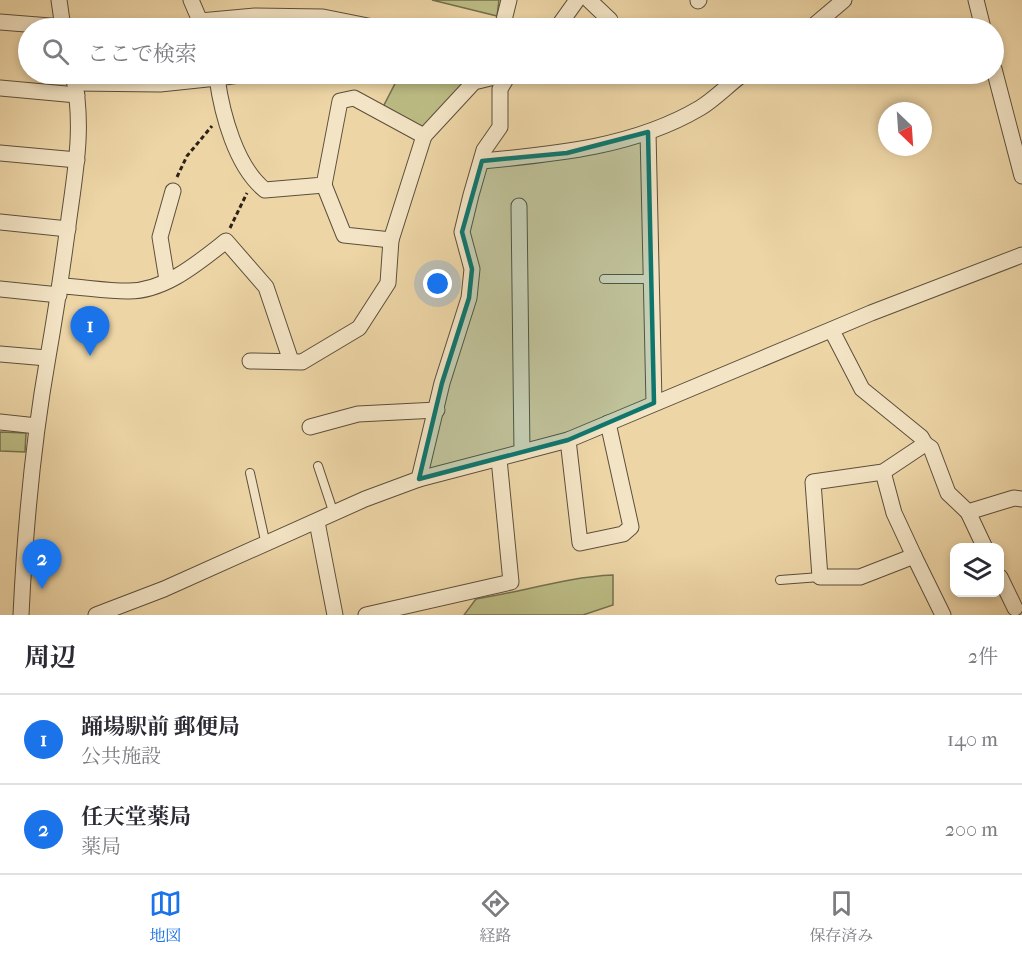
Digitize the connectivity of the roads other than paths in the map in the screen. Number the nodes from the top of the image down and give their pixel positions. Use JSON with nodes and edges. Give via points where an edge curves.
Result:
{"nodes":[{"id":1,"x":59,"y":0,"type":"edge"},
{"id":2,"x":191,"y":0,"type":"edge"},
{"id":3,"x":509,"y":0,"type":"edge"},
{"id":4,"x":577,"y":0,"type":"edge"},
{"id":5,"x":589,"y":0,"type":"edge"},
{"id":6,"x":976,"y":0,"type":"edge"},
{"id":7,"x":834,"y":3,"type":"edge"},
{"id":8,"x":62,"y":18,"type":"edge"},
{"id":9,"x":198,"y":18,"type":"edge"},
{"id":10,"x":243,"y":18,"type":"edge"},
{"id":11,"x":332,"y":18,"type":"edge"},
{"id":12,"x":504,"y":18,"type":"edge"},
{"id":13,"x":564,"y":18,"type":"edge"},
{"id":14,"x":608,"y":18,"type":"edge"},
{"id":15,"x":820,"y":18,"type":"edge"},
{"id":16,"x":980,"y":18,"type":"edge"},
{"id":17,"x":0,"y":22,"type":"edge"},
{"id":18,"x":18,"y":24,"type":"edge"},
{"id":19,"x":75,"y":84,"type":"edge"},
{"id":20,"x":160,"y":84,"type":"edge"},
{"id":21,"x":217,"y":84,"type":"edge"},
{"id":22,"x":472,"y":84,"type":"edge"},
{"id":23,"x":503,"y":84,"type":"edge"},
{"id":24,"x":731,"y":84,"type":"edge"},
{"id":25,"x":998,"y":84,"type":"edge"},
{"id":26,"x":0,"y":88,"type":"edge"},
{"id":27,"x":648,"y":132,"type":"junction"},
{"id":28,"x":1016,"y":134,"type":"edge"},
{"id":29,"x":423,"y":136,"type":"junction"},
{"id":30,"x":0,"y":153,"type":"edge"},
{"id":31,"x":77,"y":160,"type":"junction"},
{"id":32,"x":482,"y":161,"type":"junction"},
{"id":33,"x":1022,"y":176,"type":"edge"},
{"id":34,"x":324,"y":185,"type":"junction"},
{"id":35,"x":173,"y":191,"type":"dead end"},
{"id":36,"x":519,"y":206,"type":"dead end"},
{"id":37,"x":0,"y":222,"type":"edge"},
{"id":38,"x":68,"y":229,"type":"junction"},
{"id":39,"x":391,"y":240,"type":"junction"},
{"id":40,"x":1022,"y":255,"type":"edge"},
{"id":41,"x":604,"y":279,"type":"dead end"},
{"id":42,"x":650,"y":279,"type":"junction"},
{"id":43,"x":166,"y":280,"type":"junction"},
{"id":44,"x":0,"y":289,"type":"edge"},
{"id":45,"x":60,"y":290,"type":"junction"},
{"id":46,"x":832,"y":331,"type":"junction"},
{"id":47,"x":0,"y":354,"type":"edge"},
{"id":48,"x":47,"y":358,"type":"junction"},
{"id":49,"x":250,"y":361,"type":"dead end"},
{"id":50,"x":291,"y":361,"type":"junction"},
{"id":51,"x":654,"y":403,"type":"junction"},
{"id":52,"x":437,"y":410,"type":"junction"},
{"id":53,"x":0,"y":422,"type":"edge"},
{"id":54,"x":608,"y":423,"type":"junction"},
{"id":55,"x":37,"y":426,"type":"junction"},
{"id":56,"x":310,"y":427,"type":"dead end"},
{"id":57,"x":568,"y":440,"type":"junction"},
{"id":58,"x":925,"y":444,"type":"junction"},
{"id":59,"x":522,"y":452,"type":"junction"},
{"id":60,"x":499,"y":459,"type":"junction"},
{"id":61,"x":318,"y":466,"type":"dead end"},
{"id":62,"x":250,"y":472,"type":"dead end"},
{"id":63,"x":883,"y":472,"type":"junction"},
{"id":64,"x":419,"y":479,"type":"junction"},
{"id":65,"x":1022,"y":499,"type":"edge"},
{"id":66,"x":968,"y":512,"type":"junction"},
{"id":67,"x":334,"y":514,"type":"junction"},
{"id":68,"x":316,"y":522,"type":"junction"},
{"id":69,"x":983,"y":543,"type":"edge"},
{"id":70,"x":266,"y":545,"type":"junction"},
{"id":71,"x":914,"y":556,"type":"junction"},
{"id":72,"x":820,"y":577,"type":"junction"},
{"id":73,"x":780,"y":580,"type":"dead end"},
{"id":74,"x":1004,"y":589,"type":"edge"},
{"id":75,"x":1022,"y":593,"type":"edge"},
{"id":76,"x":1013,"y":611,"type":"edge"},
{"id":77,"x":21,"y":615,"type":"edge"},
{"id":78,"x":96,"y":615,"type":"edge"},
{"id":79,"x":335,"y":615,"type":"edge"},
{"id":80,"x":366,"y":615,"type":"edge"},
{"id":81,"x":943,"y":615,"type":"edge"}],
"edges":[{"from":1,"to":8,"type":"street"},
{"from":2,"to":9,"type":"street"},
{"from":3,"to":12,"type":"street"},
{"from":4,"to":13,"type":"street"},
{"from":5,"to":14,"type":"street"},
{"from":6,"to":16,"type":"street"},
{"from":7,"to":15,"type":"street"},
{"from":10,"to":11,"type":"street"},
{"from":17,"to":18,"type":"street"},
{"from":19,"to":20,"type":"street"},
{"from":19,"to":26,"type":"street"},
{"from":19,"to":31,"type":"street","via":[[80,111]]},
{"from":21,"to":34,"type":"street","via":[[223,118],[254,182],[265,190]]},
{"from":22,"to":29,"type":"street"},
{"from":23,"to":32,"type":"street","via":[[500,128],[484,150]]},
{"from":24,"to":27,"type":"street","via":[[702,107]]},
{"from":25,"to":28,"type":"street"},
{"from":27,"to":32,"type":"street","via":[[567,153]]},
{"from":27,"to":42,"type":"street"},
{"from":28,"to":33,"type":"street"},
{"from":29,"to":34,"type":"street","via":[[354,98],[340,101]]},
{"from":29,"to":39,"type":"street"},
{"from":30,"to":31,"type":"street"},
{"from":31,"to":38,"type":"street"},
{"from":32,"to":52,"type":"street","via":[[462,232],[472,269],[469,298],[441,383]]},
{"from":34,"to":39,"type":"street","via":[[344,235]]},
{"from":35,"to":43,"type":"street","via":[[160,237]]},
{"from":36,"to":59,"type":"street"},
{"from":37,"to":38,"type":"street"},
{"from":38,"to":45,"type":"street"},
{"from":39,"to":50,"type":"street","via":[[388,283],[359,328],[302,362]]},
{"from":40,"to":46,"type":"street"},
{"from":41,"to":42,"type":"lane"},
{"from":42,"to":51,"type":"street"},
{"from":43,"to":45,"type":"street","via":[[149,289],[128,291]]},
{"from":43,"to":50,"type":"street","via":[[186,272],[226,241],[266,286]]},
{"from":44,"to":45,"type":"street"},
{"from":45,"to":48,"type":"street"},
{"from":46,"to":51,"type":"street"},
{"from":46,"to":58,"type":"street","via":[[861,389]]},
{"from":47,"to":48,"type":"street"},
{"from":48,"to":55,"type":"street"},
{"from":49,"to":50,"type":"street"},
{"from":51,"to":54,"type":"street"},
{"from":52,"to":56,"type":"street","via":[[358,414]]},
{"from":52,"to":64,"type":"street"},
{"from":53,"to":55,"type":"street"},
{"from":54,"to":57,"type":"street"},
{"from":54,"to":57,"type":"street","via":[[631,527],[622,534],[580,543]]},
{"from":55,"to":77,"type":"street","via":[[24,543]]},
{"from":57,"to":59,"type":"street"},
{"from":58,"to":63,"type":"street"},
{"from":58,"to":66,"type":"street","via":[[931,448],[948,493]]},
{"from":59,"to":60,"type":"street"},
{"from":60,"to":64,"type":"street"},
{"from":60,"to":80,"type":"street","via":[[511,582]]},
{"from":61,"to":67,"type":"lane"},
{"from":62,"to":70,"type":"lane"},
{"from":63,"to":71,"type":"street","via":[[894,513]]},
{"from":63,"to":72,"type":"street","via":[[813,482]]},
{"from":64,"to":67,"type":"street"},
{"from":65,"to":66,"type":"street"},
{"from":66,"to":69,"type":"street"},
{"from":67,"to":68,"type":"street"},
{"from":68,"to":70,"type":"street"},
{"from":68,"to":79,"type":"street"},
{"from":70,"to":78,"type":"street"},
{"from":71,"to":72,"type":"street","via":[[860,577]]},
{"from":71,"to":81,"type":"street"},
{"from":72,"to":73,"type":"lane"},
{"from":74,"to":76,"type":"street"},
{"from":75,"to":76,"type":"street"}]}
